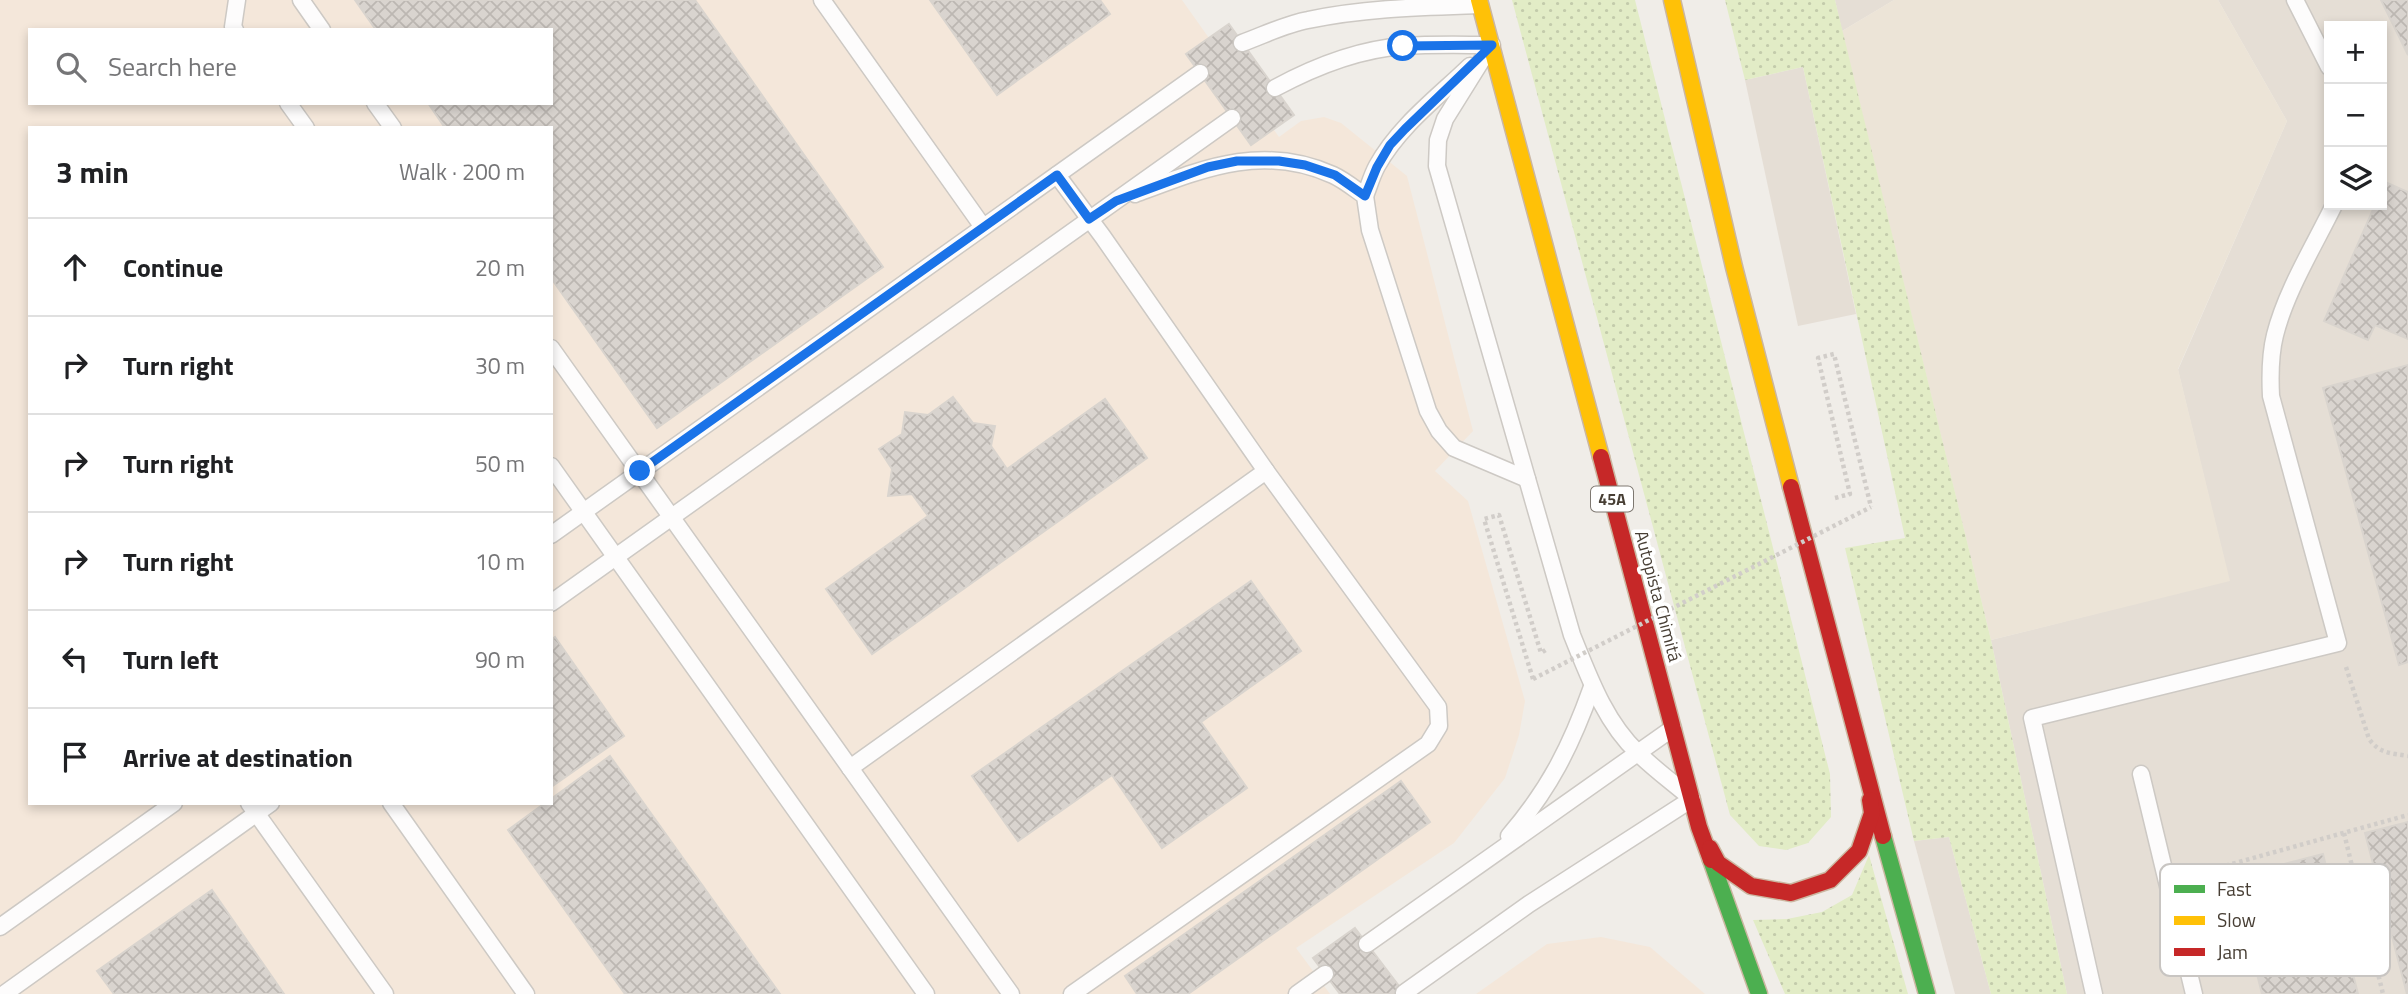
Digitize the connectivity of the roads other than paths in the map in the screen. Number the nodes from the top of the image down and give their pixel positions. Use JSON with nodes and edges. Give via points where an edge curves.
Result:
{"nodes":[{"id":1,"x":237,"y":0,"type":"edge"},
{"id":2,"x":301,"y":0,"type":"edge"},
{"id":3,"x":822,"y":0,"type":"edge"},
{"id":4,"x":1672,"y":0,"type":"edge"},
{"id":5,"x":2295,"y":0,"type":"edge"},
{"id":6,"x":1480,"y":3,"type":"edge"},
{"id":7,"x":234,"y":28,"type":"edge"},
{"id":8,"x":321,"y":28,"type":"edge"},
{"id":9,"x":1242,"y":43,"type":"dead end"},
{"id":10,"x":1492,"y":45,"type":"junction"},
{"id":11,"x":2324,"y":57,"type":"edge"},
{"id":12,"x":1200,"y":73,"type":"dead end"},
{"id":13,"x":1275,"y":88,"type":"dead end"},
{"id":14,"x":289,"y":105,"type":"edge"},
{"id":15,"x":376,"y":105,"type":"edge"},
{"id":16,"x":1232,"y":118,"type":"dead end"},
{"id":17,"x":305,"y":126,"type":"edge"},
{"id":18,"x":392,"y":126,"type":"edge"},
{"id":19,"x":1057,"y":175,"type":"junction"},
{"id":20,"x":1365,"y":196,"type":"junction"},
{"id":21,"x":1116,"y":201,"type":"junction"},
{"id":22,"x":2332,"y":210,"type":"edge"},
{"id":23,"x":1089,"y":219,"type":"junction"},
{"id":24,"x":983,"y":227,"type":"junction"},
{"id":25,"x":553,"y":351,"type":"edge"},
{"id":26,"x":553,"y":469,"type":"edge"},
{"id":27,"x":640,"y":471,"type":"junction"},
{"id":28,"x":1266,"y":471,"type":"junction"},
{"id":29,"x":1527,"y":479,"type":"junction"},
{"id":30,"x":584,"y":511,"type":"junction"},
{"id":31,"x":672,"y":517,"type":"junction"},
{"id":32,"x":553,"y":534,"type":"edge"},
{"id":33,"x":617,"y":557,"type":"junction"},
{"id":34,"x":553,"y":602,"type":"edge"},
{"id":35,"x":1592,"y":687,"type":"junction"},
{"id":36,"x":1672,"y":728,"type":"junction"},
{"id":37,"x":1637,"y":752,"type":"junction"},
{"id":38,"x":850,"y":768,"type":"junction"},
{"id":39,"x":1866,"y":773,"type":"junction"},
{"id":40,"x":2141,"y":774,"type":"dead end"},
{"id":41,"x":1692,"y":799,"type":"junction"},
{"id":42,"x":171,"y":805,"type":"edge"},
{"id":43,"x":392,"y":805,"type":"edge"},
{"id":44,"x":253,"y":808,"type":"edge"},
{"id":45,"x":1699,"y":827,"type":"junction"},
{"id":46,"x":1494,"y":854,"type":"junction"},
{"id":47,"x":2163,"y":864,"type":"edge"},
{"id":48,"x":0,"y":927,"type":"edge"},
{"id":49,"x":1367,"y":944,"type":"dead end"},
{"id":50,"x":1325,"y":974,"type":"dead end"},
{"id":51,"x":2190,"y":976,"type":"edge"},
{"id":52,"x":6,"y":989,"type":"edge"},
{"id":53,"x":1404,"y":993,"type":"edge"},
{"id":54,"x":385,"y":994,"type":"edge"},
{"id":55,"x":526,"y":994,"type":"edge"},
{"id":56,"x":926,"y":994,"type":"edge"},
{"id":57,"x":1011,"y":994,"type":"edge"},
{"id":58,"x":1072,"y":994,"type":"edge"},
{"id":59,"x":1297,"y":994,"type":"edge"},
{"id":60,"x":1759,"y":994,"type":"edge"},
{"id":61,"x":1927,"y":994,"type":"edge"},
{"id":62,"x":2094,"y":994,"type":"edge"},
{"id":63,"x":2194,"y":994,"type":"edge"}],
"edges":[{"from":1,"to":7,"type":"lane"},
{"from":2,"to":8,"type":"lane"},
{"from":3,"to":24,"type":"lane"},
{"from":4,"to":39,"type":"highway","via":[[1734,267]]},
{"from":5,"to":11,"type":"lane"},
{"from":6,"to":9,"type":"lane","via":[[1345,13],[1305,20]]},
{"from":6,"to":10,"type":"highway","name":"Autopista Chimitá","number":"45A"},
{"from":10,"to":13,"type":"lane","via":[[1366,51]]},
{"from":10,"to":20,"type":"lane","via":[[1390,145]]},
{"from":10,"to":29,"type":"lane","via":[[1445,119],[1437,166]]},
{"from":10,"to":36,"type":"highway","name":"Autopista Chimitá","number":"45A"},
{"from":12,"to":19,"type":"lane"},
{"from":14,"to":17,"type":"lane"},
{"from":15,"to":18,"type":"lane"},
{"from":16,"to":21,"type":"lane"},
{"from":19,"to":23,"type":"lane"},
{"from":19,"to":24,"type":"lane"},
{"from":20,"to":21,"type":"lane","via":[[1335,175],[1305,165],[1237,161]]},
{"from":20,"to":29,"type":"lane","via":[[1370,230],[1428,411],[1439,431],[1454,448]]},
{"from":21,"to":23,"type":"lane"},
{"from":22,"to":62,"type":"lane","via":[[2274,335],[2270,369],[2271,396],[2338,643],[2032,718]]},
{"from":23,"to":28,"type":"lane"},
{"from":23,"to":31,"type":"lane"},
{"from":24,"to":27,"type":"lane"},
{"from":25,"to":27,"type":"lane"},
{"from":26,"to":30,"type":"lane"},
{"from":27,"to":30,"type":"lane"},
{"from":27,"to":31,"type":"lane"},
{"from":28,"to":38,"type":"lane"},
{"from":28,"to":58,"type":"lane","via":[[1438,707],[1439,726],[1428,744]]},
{"from":29,"to":35,"type":"lane","via":[[1572,635]]},
{"from":30,"to":32,"type":"lane"},
{"from":30,"to":33,"type":"lane"},
{"from":31,"to":33,"type":"lane"},
{"from":31,"to":38,"type":"lane"},
{"from":33,"to":34,"type":"lane"},
{"from":33,"to":56,"type":"lane"},
{"from":35,"to":37,"type":"lane"},
{"from":35,"to":46,"type":"lane","via":[[1554,776]]},
{"from":36,"to":37,"type":"lane"},
{"from":36,"to":41,"type":"highway","name":"Autopista Chimitá","number":"45A"},
{"from":37,"to":41,"type":"lane"},
{"from":37,"to":46,"type":"lane"},
{"from":38,"to":57,"type":"lane"},
{"from":39,"to":45,"type":"highway","via":[[1872,813],[1868,826],[1859,851],[1830,880],[1791,892],[1752,886],[1718,863]]},
{"from":39,"to":61,"type":"highway"},
{"from":40,"to":47,"type":"lane"},
{"from":41,"to":45,"type":"highway","name":"Autopista Chimitá","number":"45A"},
{"from":41,"to":53,"type":"lane","via":[[1529,904]]},
{"from":42,"to":48,"type":"lane"},
{"from":43,"to":55,"type":"lane"},
{"from":44,"to":52,"type":"lane"},
{"from":44,"to":54,"type":"lane"},
{"from":45,"to":60,"type":"highway","name":"Autopista Chimitá","number":"45A"},
{"from":46,"to":49,"type":"lane"},
{"from":50,"to":59,"type":"lane"},
{"from":51,"to":63,"type":"lane"}]}
